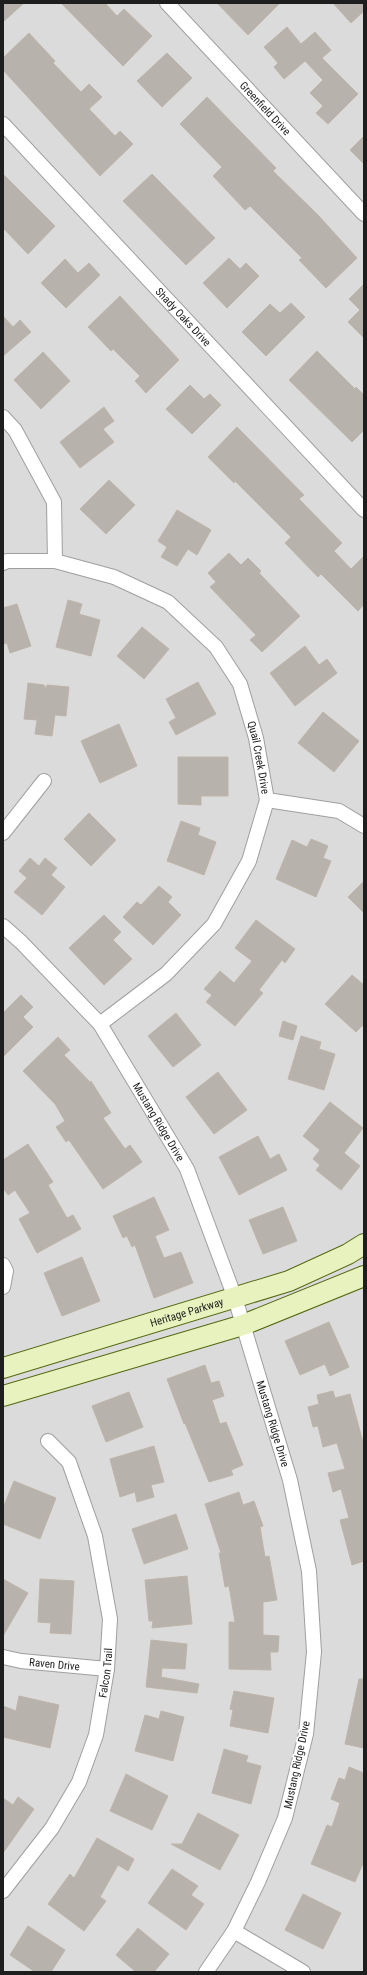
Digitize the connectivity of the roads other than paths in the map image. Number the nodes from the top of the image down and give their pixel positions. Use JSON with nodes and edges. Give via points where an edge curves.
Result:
{"nodes":[{"id":1,"x":167,"y":3,"type":"edge"},
{"id":2,"x":3,"y":124,"type":"edge"},
{"id":3,"x":364,"y":214,"type":"edge"},
{"id":4,"x":3,"y":417,"type":"edge"},
{"id":5,"x":364,"y":510,"type":"edge"},
{"id":6,"x":55,"y":561,"type":"junction"},
{"id":7,"x":3,"y":563,"type":"edge"},
{"id":8,"x":44,"y":781,"type":"dead end"},
{"id":9,"x":267,"y":800,"type":"junction"},
{"id":10,"x":364,"y":826,"type":"edge"},
{"id":11,"x":3,"y":833,"type":"edge"},
{"id":12,"x":3,"y":926,"type":"edge"},
{"id":13,"x":100,"y":1024,"type":"junction"},
{"id":14,"x":364,"y":1244,"type":"edge"},
{"id":15,"x":3,"y":1265,"type":"edge"},
{"id":16,"x":364,"y":1276,"type":"edge"},
{"id":17,"x":3,"y":1287,"type":"edge"},
{"id":18,"x":235,"y":1298,"type":"junction"},
{"id":19,"x":243,"y":1325,"type":"junction"},
{"id":20,"x":3,"y":1368,"type":"edge"},
{"id":21,"x":3,"y":1396,"type":"edge"},
{"id":22,"x":48,"y":1441,"type":"dead end"},
{"id":23,"x":3,"y":1657,"type":"edge"},
{"id":24,"x":107,"y":1669,"type":"junction"},
{"id":25,"x":3,"y":1891,"type":"edge"},
{"id":26,"x":234,"y":1931,"type":"junction"},
{"id":27,"x":206,"y":1972,"type":"edge"},
{"id":28,"x":303,"y":1972,"type":"edge"}],
"edges":[{"from":1,"to":3,"type":"street","name":"Greenfield Drive"},
{"from":2,"to":5,"type":"street","name":"Shady Oaks Drive"},
{"from":4,"to":6,"type":"street","via":[[14,430],[54,502]]},
{"from":6,"to":7,"type":"street","name":"Quail Creek Drive"},
{"from":6,"to":9,"type":"street","name":"Quail Creek Drive","via":[[114,577],[168,602],[216,647],[240,684],[256,738]]},
{"from":8,"to":11,"type":"street"},
{"from":9,"to":10,"type":"street","via":[[339,811]]},
{"from":9,"to":13,"type":"street","name":"Quail Creek Drive","via":[[249,861],[214,924],[166,974]]},
{"from":12,"to":13,"type":"street","name":"Mustang Ridge Drive"},
{"from":13,"to":18,"type":"street","name":"Mustang Ridge Drive","via":[[187,1169]]},
{"from":14,"to":18,"type":"main road","name":"Heritage Parkway","via":[[348,1254],[289,1280]]},
{"from":15,"to":17,"type":"street","via":[[6,1271]]},
{"from":16,"to":19,"type":"main road"},
{"from":18,"to":19,"type":"street","name":"Mustang Ridge Drive"},
{"from":18,"to":20,"type":"main road","name":"Heritage Parkway"},
{"from":19,"to":21,"type":"main road"},
{"from":19,"to":26,"type":"street","name":"Mustang Ridge Drive","via":[[290,1480],[309,1570],[314,1652],[306,1734],[285,1818]]},
{"from":22,"to":24,"type":"street","name":"Falcon Trail","via":[[70,1462],[95,1536],[110,1619]]},
{"from":23,"to":24,"type":"street","name":"Raven Drive"},
{"from":24,"to":25,"type":"street","name":"Falcon Trail","via":[[96,1734],[80,1782],[52,1828]]},
{"from":26,"to":27,"type":"street","name":"Mustang Ridge Drive"},
{"from":26,"to":28,"type":"street"}]}
